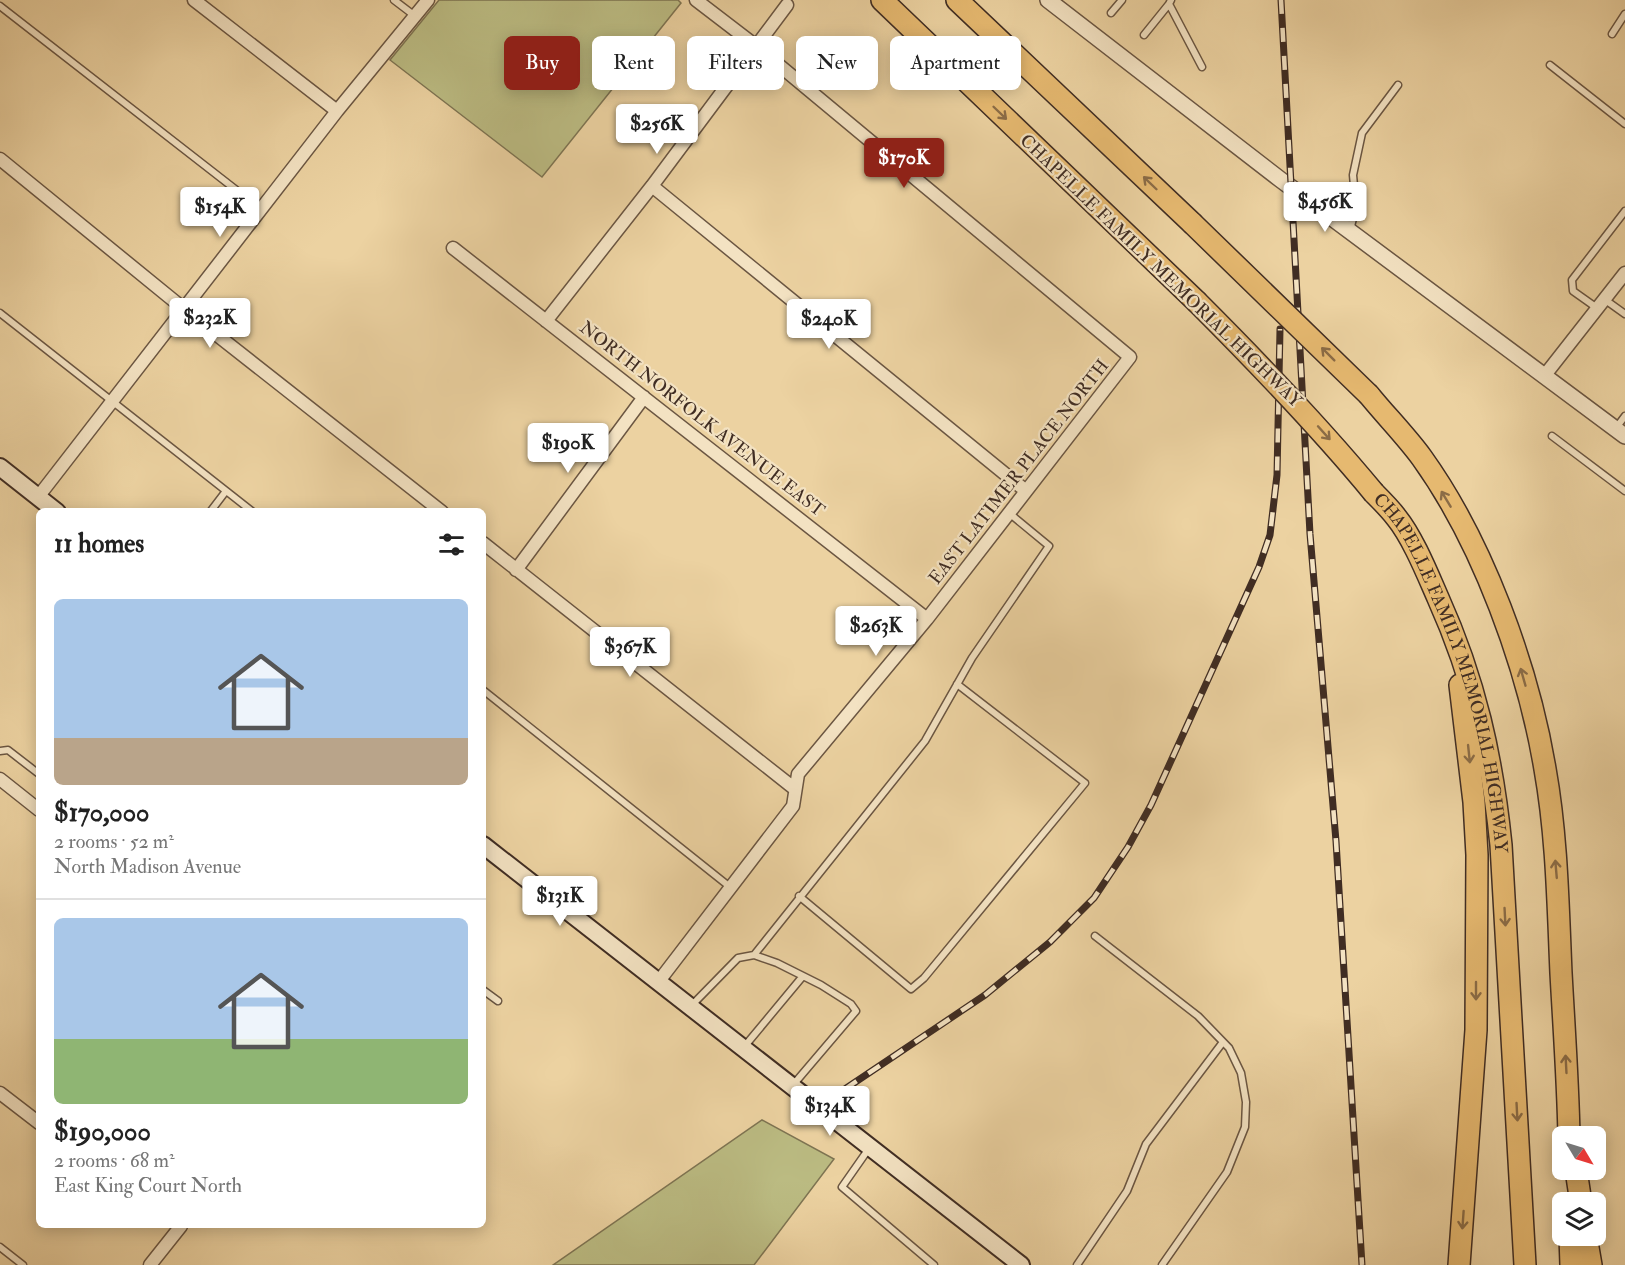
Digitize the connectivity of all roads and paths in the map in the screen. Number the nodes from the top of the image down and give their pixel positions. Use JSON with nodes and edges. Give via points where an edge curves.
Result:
{"nodes":[{"id":1,"x":194,"y":0,"type":"edge"},
{"id":2,"x":394,"y":0,"type":"edge"},
{"id":3,"x":428,"y":0,"type":"edge"},
{"id":4,"x":696,"y":0,"type":"edge"},
{"id":5,"x":882,"y":0,"type":"edge"},
{"id":6,"x":957,"y":0,"type":"edge"},
{"id":7,"x":1048,"y":0,"type":"edge"},
{"id":8,"x":1122,"y":0,"type":"edge"},
{"id":9,"x":1170,"y":2,"type":"edge"},
{"id":10,"x":786,"y":5,"type":"dead end"},
{"id":11,"x":0,"y":6,"type":"edge"},
{"id":12,"x":1112,"y":13,"type":"dead end"},
{"id":13,"x":1625,"y":14,"type":"edge"},
{"id":14,"x":415,"y":16,"type":"junction"},
{"id":15,"x":1612,"y":34,"type":"dead end"},
{"id":16,"x":1144,"y":35,"type":"dead end"},
{"id":17,"x":743,"y":36,"type":"edge"},
{"id":18,"x":763,"y":36,"type":"edge"},
{"id":19,"x":1550,"y":65,"type":"dead end"},
{"id":20,"x":1202,"y":67,"type":"dead end"},
{"id":21,"x":784,"y":69,"type":"edge"},
{"id":22,"x":1398,"y":85,"type":"dead end"},
{"id":23,"x":723,"y":90,"type":"edge"},
{"id":24,"x":337,"y":111,"type":"junction"},
{"id":25,"x":1625,"y":124,"type":"edge"},
{"id":26,"x":0,"y":159,"type":"edge"},
{"id":27,"x":652,"y":186,"type":"junction"},
{"id":28,"x":262,"y":210,"type":"junction"},
{"id":29,"x":1625,"y":211,"type":"edge"},
{"id":30,"x":1350,"y":231,"type":"junction"},
{"id":31,"x":453,"y":248,"type":"dead end"},
{"id":32,"x":1625,"y":273,"type":"edge"},
{"id":33,"x":1601,"y":304,"type":"junction"},
{"id":34,"x":184,"y":309,"type":"junction"},
{"id":35,"x":0,"y":314,"type":"edge"},
{"id":36,"x":1625,"y":314,"type":"edge"},
{"id":37,"x":546,"y":321,"type":"junction"},
{"id":38,"x":1545,"y":375,"type":"junction"},
{"id":39,"x":644,"y":397,"type":"junction"},
{"id":40,"x":112,"y":403,"type":"junction"},
{"id":41,"x":1622,"y":427,"type":"edge"},
{"id":42,"x":1552,"y":436,"type":"dead end"},
{"id":43,"x":0,"y":467,"type":"edge"},
{"id":44,"x":226,"y":490,"type":"junction"},
{"id":45,"x":1026,"y":491,"type":"junction"},
{"id":46,"x":1625,"y":491,"type":"edge"},
{"id":47,"x":38,"y":497,"type":"junction"},
{"id":48,"x":52,"y":508,"type":"edge"},
{"id":49,"x":213,"y":508,"type":"edge"},
{"id":50,"x":248,"y":508,"type":"edge"},
{"id":51,"x":437,"y":508,"type":"edge"},
{"id":52,"x":1009,"y":513,"type":"junction"},
{"id":53,"x":486,"y":545,"type":"edge"},
{"id":54,"x":516,"y":570,"type":"junction"},
{"id":55,"x":927,"y":619,"type":"junction"},
{"id":56,"x":1454,"y":634,"type":"junction"},
{"id":57,"x":957,"y":684,"type":"junction"},
{"id":58,"x":486,"y":692,"type":"edge"},
{"id":59,"x":0,"y":751,"type":"edge"},
{"id":60,"x":36,"y":772,"type":"edge"},
{"id":61,"x":0,"y":779,"type":"edge"},
{"id":62,"x":795,"y":789,"type":"junction"},
{"id":63,"x":36,"y":808,"type":"edge"},
{"id":64,"x":486,"y":847,"type":"edge"},
{"id":65,"x":730,"y":887,"type":"junction"},
{"id":66,"x":799,"y":896,"type":"junction"},
{"id":67,"x":1095,"y":936,"type":"dead end"},
{"id":68,"x":754,"y":955,"type":"junction"},
{"id":69,"x":803,"y":976,"type":"junction"},
{"id":70,"x":658,"y":981,"type":"junction"},
{"id":71,"x":486,"y":992,"type":"edge"},
{"id":72,"x":498,"y":1001,"type":"dead end"},
{"id":73,"x":691,"y":1006,"type":"junction"},
{"id":74,"x":1223,"y":1042,"type":"junction"},
{"id":75,"x":744,"y":1048,"type":"junction"},
{"id":76,"x":792,"y":1086,"type":"junction"},
{"id":77,"x":0,"y":1093,"type":"edge"},
{"id":78,"x":36,"y":1121,"type":"edge"},
{"id":79,"x":1570,"y":1126,"type":"edge"},
{"id":80,"x":870,"y":1146,"type":"junction"},
{"id":81,"x":175,"y":1228,"type":"edge"},
{"id":82,"x":1570,"y":1246,"type":"edge"},
{"id":83,"x":1588,"y":1246,"type":"edge"},
{"id":84,"x":0,"y":1247,"type":"edge"},
{"id":85,"x":23,"y":1265,"type":"edge"},
{"id":86,"x":150,"y":1265,"type":"edge"},
{"id":87,"x":934,"y":1265,"type":"edge"},
{"id":88,"x":1021,"y":1265,"type":"edge"},
{"id":89,"x":1077,"y":1265,"type":"edge"},
{"id":90,"x":1162,"y":1265,"type":"edge"},
{"id":91,"x":1460,"y":1265,"type":"edge"},
{"id":92,"x":1525,"y":1265,"type":"edge"},
{"id":93,"x":1571,"y":1265,"type":"edge"},
{"id":94,"x":1591,"y":1265,"type":"edge"}],
"edges":[{"from":1,"to":24,"type":"street"},
{"from":2,"to":14,"type":"lane"},
{"from":3,"to":14,"type":"street"},
{"from":4,"to":17,"type":"street"},
{"from":5,"to":56,"type":"highway","name":"CHAPELLE FAMILY MEMORIAL HIGHWAY","one_way":true,"bridge":true,"via":[[1196,301],[1327,436],[1397,518],[1426,570]]},
{"from":79,"to":6,"type":"highway","one_way":true,"bridge":true,"via":[[1557,886],[1545,769],[1532,710],[1499,605],[1476,551],[1422,458],[1369,396]]},
{"from":7,"to":30,"type":"street"},
{"from":8,"to":12,"type":"lane"},
{"from":9,"to":16,"type":"lane"},
{"from":9,"to":20,"type":"lane"},
{"from":10,"to":18,"type":"street"},
{"from":11,"to":28,"type":"lane"},
{"from":13,"to":15,"type":"lane"},
{"from":14,"to":24,"type":"street"},
{"from":19,"to":25,"type":"lane"},
{"from":21,"to":45,"type":"street","name":"EAST LATIMER PLACE NORTH","via":[[1130,357]]},
{"from":22,"to":30,"type":"lane","via":[[1362,133],[1353,175],[1356,207]]},
{"from":23,"to":27,"type":"street"},
{"from":24,"to":28,"type":"street"},
{"from":26,"to":34,"type":"street"},
{"from":27,"to":37,"type":"street"},
{"from":27,"to":45,"type":"street"},
{"from":28,"to":34,"type":"street"},
{"from":29,"to":33,"type":"lane","via":[[1572,280],[1574,291]]},
{"from":30,"to":38,"type":"street"},
{"from":31,"to":37,"type":"street","name":"NORTH NORFOLK AVENUE EAST"},
{"from":32,"to":33,"type":"street"},
{"from":33,"to":36,"type":"lane"},
{"from":33,"to":38,"type":"street"},
{"from":34,"to":40,"type":"street"},
{"from":34,"to":51,"type":"street"},
{"from":35,"to":40,"type":"lane"},
{"from":37,"to":39,"type":"street","name":"NORTH NORFOLK AVENUE EAST"},
{"from":38,"to":41,"type":"street"},
{"from":39,"to":54,"type":"street"},
{"from":39,"to":55,"type":"street","name":"NORTH NORFOLK AVENUE EAST"},
{"from":40,"to":44,"type":"lane"},
{"from":40,"to":47,"type":"street"},
{"from":42,"to":46,"type":"lane"},
{"from":43,"to":47,"type":"main road"},
{"from":44,"to":49,"type":"lane"},
{"from":44,"to":50,"type":"lane"},
{"from":45,"to":52,"type":"street","name":"EAST LATIMER PLACE NORTH"},
{"from":47,"to":48,"type":"main road"},
{"from":52,"to":55,"type":"street","name":"EAST LATIMER PLACE NORTH"},
{"from":52,"to":57,"type":"lane","via":[[1049,546]]},
{"from":53,"to":54,"type":"street"},
{"from":54,"to":62,"type":"street"},
{"from":55,"to":62,"type":"street","name":"EAST LATIMER PLACE NORTH","via":[[798,774]]},
{"from":56,"to":91,"type":"highway","one_way":true,"via":[[1477,855],[1476,1030]]},
{"from":56,"to":92,"type":"highway","name":"CHAPELLE FAMILY MEMORIAL HIGHWAY","one_way":true,"via":[[1483,729],[1495,790]]},
{"from":57,"to":66,"type":"lane","via":[[925,741]]},
{"from":57,"to":66,"type":"lane","via":[[1085,783],[924,978],[911,988]]},
{"from":58,"to":65,"type":"lane"},
{"from":59,"to":60,"type":"lane","via":[[8,750]]},
{"from":61,"to":63,"type":"street"},
{"from":62,"to":65,"type":"street","name":"EAST LATIMER PLACE NORTH","via":[[793,806]]},
{"from":64,"to":70,"type":"main road"},
{"from":65,"to":70,"type":"street","name":"EAST LATIMER PLACE NORTH"},
{"from":66,"to":68,"type":"lane"},
{"from":67,"to":74,"type":"lane","via":[[1198,1016]]},
{"from":68,"to":69,"type":"lane"},
{"from":68,"to":73,"type":"lane","via":[[738,958]]},
{"from":69,"to":75,"type":"lane"},
{"from":69,"to":76,"type":"lane","via":[[851,1004],[856,1011]]},
{"from":70,"to":73,"type":"main road"},
{"from":71,"to":72,"type":"lane"},
{"from":73,"to":75,"type":"main road"},
{"from":74,"to":89,"type":"lane","via":[[1146,1144],[1127,1191]]},
{"from":74,"to":90,"type":"lane","via":[[1241,1073],[1245,1127],[1227,1172]]},
{"from":75,"to":76,"type":"main road"},
{"from":76,"to":80,"type":"main road"},
{"from":77,"to":78,"type":"street"},
{"from":80,"to":87,"type":"lane","via":[[842,1187]]},
{"from":80,"to":88,"type":"main road"},
{"from":81,"to":86,"type":"street"},
{"from":82,"to":93,"type":"highway"},
{"from":83,"to":94,"type":"highway"},
{"from":84,"to":85,"type":"lane"}]}
